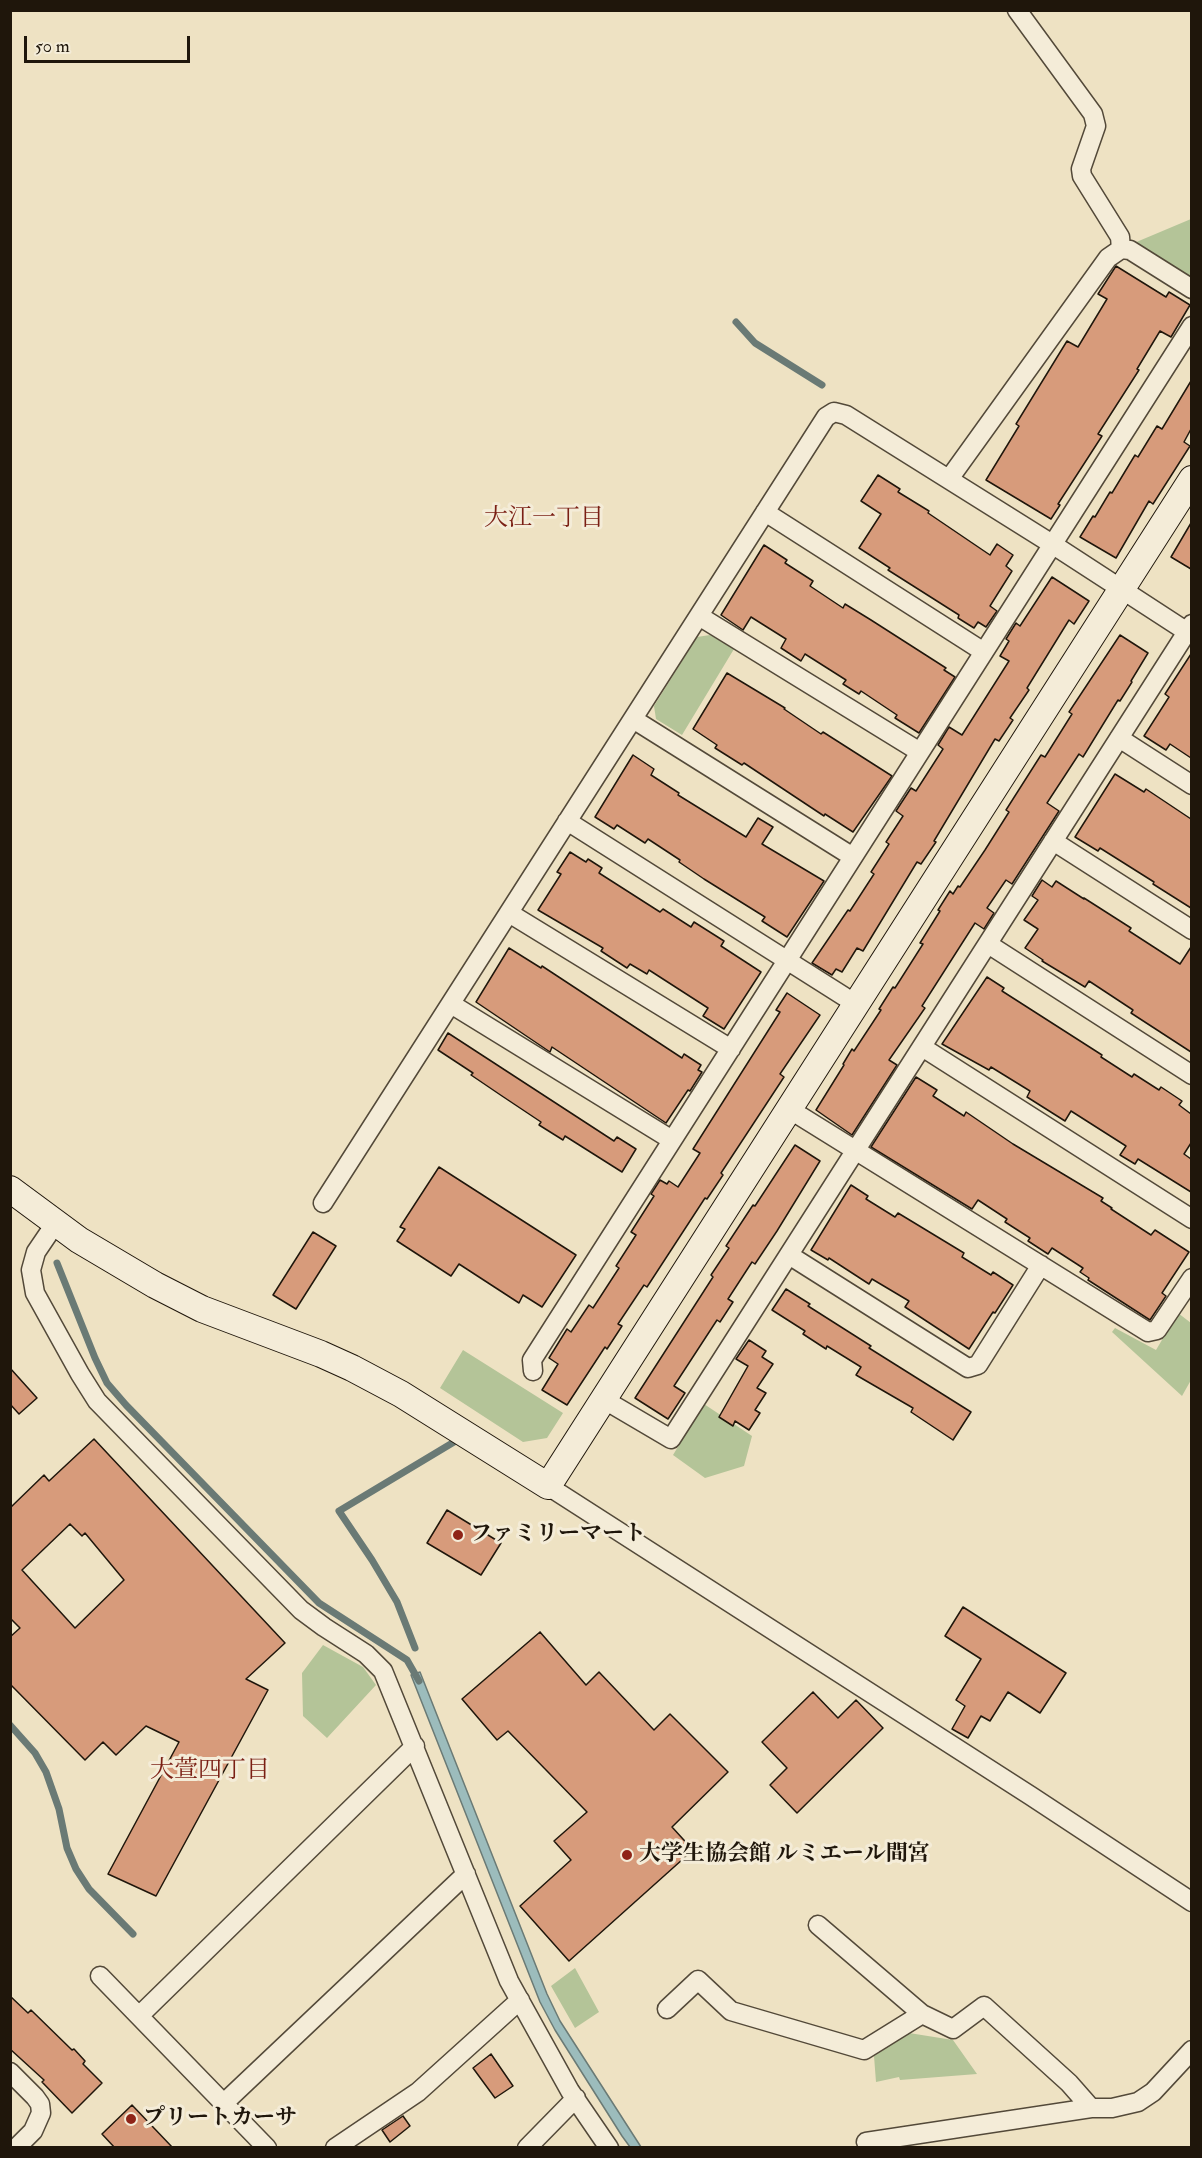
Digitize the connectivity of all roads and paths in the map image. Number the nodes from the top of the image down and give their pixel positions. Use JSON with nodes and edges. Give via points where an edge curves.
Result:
{"nodes":[{"id":1,"x":1017,"y":10,"type":"edge"},
{"id":2,"x":1121,"y":249,"type":"junction"},
{"id":3,"x":1191,"y":289,"type":"edge"},
{"id":4,"x":1191,"y":326,"type":"edge"},
{"id":5,"x":949,"y":479,"type":"junction"},
{"id":6,"x":1191,"y":479,"type":"edge"},
{"id":7,"x":765,"y":512,"type":"junction"},
{"id":8,"x":1052,"y":544,"type":"junction"},
{"id":9,"x":1121,"y":589,"type":"junction"},
{"id":10,"x":699,"y":616,"type":"junction"},
{"id":11,"x":1190,"y":630,"type":"edge"},
{"id":12,"x":984,"y":652,"type":"junction"},
{"id":13,"x":633,"y":719,"type":"junction"},
{"id":14,"x":1119,"y":738,"type":"junction"},
{"id":15,"x":920,"y":752,"type":"junction"},
{"id":16,"x":1191,"y":785,"type":"edge"},
{"id":17,"x":567,"y":821,"type":"junction"},
{"id":18,"x":1053,"y":841,"type":"junction"},
{"id":19,"x":853,"y":857,"type":"junction"},
{"id":20,"x":509,"y":913,"type":"junction"},
{"id":21,"x":1191,"y":930,"type":"edge"},
{"id":22,"x":988,"y":944,"type":"junction"},
{"id":23,"x":787,"y":960,"type":"junction"},
{"id":24,"x":451,"y":1004,"type":"junction"},
{"id":25,"x":856,"y":1004,"type":"junction"},
{"id":26,"x":922,"y":1047,"type":"junction"},
{"id":27,"x":731,"y":1049,"type":"junction"},
{"id":28,"x":1191,"y":1075,"type":"edge"},
{"id":29,"x":789,"y":1108,"type":"junction"},
{"id":30,"x":672,"y":1140,"type":"junction"},
{"id":31,"x":855,"y":1151,"type":"junction"},
{"id":32,"x":10,"y":1189,"type":"edge"},
{"id":33,"x":323,"y":1203,"type":"dead end"},
{"id":34,"x":1191,"y":1219,"type":"edge"},
{"id":35,"x":55,"y":1224,"type":"junction"},
{"id":36,"x":789,"y":1255,"type":"junction"},
{"id":37,"x":1041,"y":1266,"type":"junction"},
{"id":38,"x":1191,"y":1278,"type":"edge"},
{"id":39,"x":533,"y":1371,"type":"dead end"},
{"id":40,"x":603,"y":1399,"type":"junction"},
{"id":41,"x":548,"y":1486,"type":"junction"},
{"id":42,"x":416,"y":1746,"type":"junction"},
{"id":43,"x":466,"y":1874,"type":"junction"},
{"id":44,"x":1191,"y":1902,"type":"edge"},
{"id":45,"x":818,"y":1925,"type":"dead end"},
{"id":46,"x":100,"y":1976,"type":"dead end"},
{"id":47,"x":520,"y":2000,"type":"junction"},
{"id":48,"x":668,"y":2009,"type":"dead end"},
{"id":49,"x":922,"y":2014,"type":"junction"},
{"id":50,"x":140,"y":2016,"type":"junction"},
{"id":51,"x":1191,"y":2050,"type":"edge"},
{"id":52,"x":10,"y":2072,"type":"edge"},
{"id":53,"x":576,"y":2098,"type":"junction"},
{"id":54,"x":224,"y":2103,"type":"junction"},
{"id":55,"x":1091,"y":2108,"type":"junction"},
{"id":56,"x":866,"y":2142,"type":"dead end"},
{"id":57,"x":16,"y":2148,"type":"edge"},
{"id":58,"x":267,"y":2148,"type":"edge"},
{"id":59,"x":335,"y":2148,"type":"edge"},
{"id":60,"x":526,"y":2148,"type":"edge"},
{"id":61,"x":609,"y":2148,"type":"edge"}],
"edges":[{"from":1,"to":2,"type":"street","via":[[1093,114],[1096,126],[1082,176],[1120,237]]},
{"from":2,"to":3,"type":"street","via":[[1130,250]]},
{"from":2,"to":5,"type":"street","via":[[1108,258]]},
{"from":4,"to":8,"type":"street"},
{"from":5,"to":7,"type":"street","via":[[846,415],[834,412],[826,417]]},
{"from":5,"to":8,"type":"street"},
{"from":6,"to":9,"type":"street"},
{"from":7,"to":10,"type":"street"},
{"from":7,"to":12,"type":"street"},
{"from":8,"to":9,"type":"street"},
{"from":8,"to":12,"type":"street"},
{"from":9,"to":11,"type":"street"},
{"from":9,"to":25,"type":"street"},
{"from":10,"to":13,"type":"street"},
{"from":10,"to":15,"type":"street"},
{"from":11,"to":14,"type":"street"},
{"from":12,"to":15,"type":"street"},
{"from":13,"to":17,"type":"street"},
{"from":13,"to":19,"type":"street"},
{"from":14,"to":16,"type":"street"},
{"from":14,"to":18,"type":"street"},
{"from":15,"to":19,"type":"street"},
{"from":17,"to":20,"type":"street"},
{"from":17,"to":23,"type":"street"},
{"from":18,"to":21,"type":"street"},
{"from":18,"to":22,"type":"street"},
{"from":19,"to":23,"type":"street"},
{"from":20,"to":24,"type":"street"},
{"from":20,"to":27,"type":"street"},
{"from":22,"to":26,"type":"street"},
{"from":22,"to":28,"type":"street"},
{"from":23,"to":25,"type":"street"},
{"from":23,"to":27,"type":"street"},
{"from":24,"to":30,"type":"street"},
{"from":24,"to":33,"type":"street"},
{"from":25,"to":29,"type":"street"},
{"from":26,"to":31,"type":"street"},
{"from":26,"to":34,"type":"street"},
{"from":27,"to":30,"type":"street"},
{"from":29,"to":31,"type":"street"},
{"from":29,"to":40,"type":"street"},
{"from":30,"to":39,"type":"street","via":[[532,1360]]},
{"from":31,"to":36,"type":"street"},
{"from":31,"to":37,"type":"street"},
{"from":32,"to":35,"type":"street"},
{"from":35,"to":41,"type":"street","via":[[112,1261],[202,1309],[321,1354],[401,1394]]},
{"from":35,"to":42,"type":"street","via":[[36,1252],[30,1270],[35,1293],[97,1401],[301,1610],[366,1654],[383,1671]]},
{"from":36,"to":37,"type":"street","via":[[968,1368],[978,1365]]},
{"from":36,"to":40,"type":"street","via":[[670,1439]]},
{"from":37,"to":38,"type":"street","via":[[1148,1332],[1157,1330]]},
{"from":40,"to":41,"type":"street"},
{"from":41,"to":44,"type":"street"},
{"from":42,"to":43,"type":"street"},
{"from":42,"to":50,"type":"street"},
{"from":43,"to":47,"type":"street"},
{"from":43,"to":54,"type":"street"},
{"from":45,"to":49,"type":"street"},
{"from":46,"to":50,"type":"street"},
{"from":47,"to":53,"type":"street"},
{"from":47,"to":59,"type":"street","via":[[418,2092]]},
{"from":48,"to":49,"type":"street","via":[[698,1980],[731,2011],[864,2050]]},
{"from":49,"to":55,"type":"street","via":[[952,2029],[984,2006],[1069,2082]]},
{"from":50,"to":54,"type":"street"},
{"from":51,"to":55,"type":"street","via":[[1153,2092],[1138,2102]]},
{"from":52,"to":57,"type":"street","via":[[35,2097],[41,2113],[33,2131]]},
{"from":53,"to":60,"type":"street"},
{"from":53,"to":61,"type":"street"},
{"from":54,"to":58,"type":"street"},
{"from":55,"to":56,"type":"street"}]}
